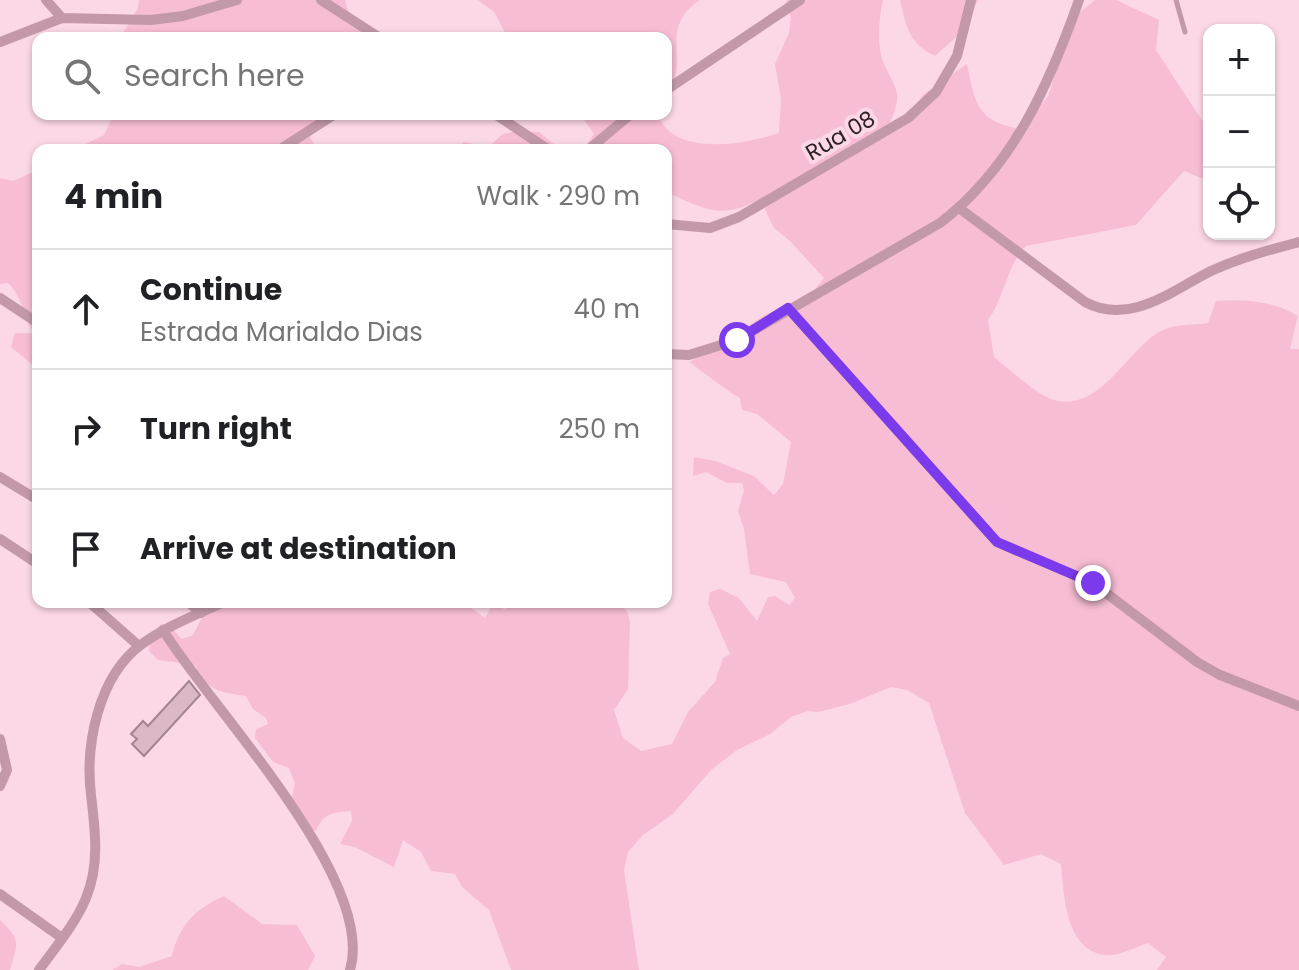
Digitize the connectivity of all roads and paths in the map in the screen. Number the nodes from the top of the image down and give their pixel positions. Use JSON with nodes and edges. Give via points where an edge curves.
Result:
{"nodes":[{"id":1,"x":46,"y":0,"type":"edge"},
{"id":2,"x":237,"y":0,"type":"edge"},
{"id":3,"x":321,"y":0,"type":"edge"},
{"id":4,"x":800,"y":0,"type":"edge"},
{"id":5,"x":971,"y":0,"type":"edge"},
{"id":6,"x":1079,"y":0,"type":"edge"},
{"id":7,"x":1176,"y":0,"type":"edge"},
{"id":8,"x":62,"y":18,"type":"junction"},
{"id":9,"x":371,"y":32,"type":"edge"},
{"id":10,"x":1185,"y":32,"type":"dead end"},
{"id":11,"x":0,"y":42,"type":"edge"},
{"id":12,"x":672,"y":86,"type":"edge"},
{"id":13,"x":326,"y":120,"type":"edge"},
{"id":14,"x":504,"y":120,"type":"edge"},
{"id":15,"x":624,"y":120,"type":"edge"},
{"id":16,"x":288,"y":144,"type":"edge"},
{"id":17,"x":540,"y":144,"type":"edge"},
{"id":18,"x":595,"y":144,"type":"edge"},
{"id":19,"x":959,"y":208,"type":"junction"},
{"id":20,"x":672,"y":225,"type":"edge"},
{"id":21,"x":1299,"y":242,"type":"edge"},
{"id":22,"x":0,"y":298,"type":"edge"},
{"id":23,"x":788,"y":308,"type":"junction"},
{"id":24,"x":32,"y":319,"type":"edge"},
{"id":25,"x":672,"y":354,"type":"edge"},
{"id":26,"x":0,"y":477,"type":"edge"},
{"id":27,"x":32,"y":496,"type":"edge"},
{"id":28,"x":0,"y":539,"type":"edge"},
{"id":29,"x":32,"y":560,"type":"edge"},
{"id":30,"x":96,"y":608,"type":"edge"},
{"id":31,"x":195,"y":608,"type":"edge"},
{"id":32,"x":211,"y":608,"type":"edge"},
{"id":33,"x":201,"y":613,"type":"junction"},
{"id":34,"x":163,"y":630,"type":"junction"},
{"id":35,"x":139,"y":646,"type":"junction"},
{"id":36,"x":1299,"y":706,"type":"edge"},
{"id":37,"x":0,"y":739,"type":"edge"},
{"id":38,"x":0,"y":786,"type":"edge"},
{"id":39,"x":0,"y":894,"type":"edge"},
{"id":40,"x":62,"y":938,"type":"junction"},
{"id":41,"x":39,"y":970,"type":"edge"},
{"id":42,"x":350,"y":970,"type":"edge"}],
"edges":[{"from":1,"to":8,"type":"street"},
{"from":2,"to":8,"type":"street","via":[[151,20]]},
{"from":3,"to":9,"type":"street"},
{"from":4,"to":12,"type":"street"},
{"from":5,"to":20,"type":"street","name":"Rua 08","via":[[957,56],[936,92],[908,118],[739,217],[710,228]]},
{"from":6,"to":19,"type":"street","via":[[1039,103],[1011,147]]},
{"from":7,"to":10,"type":"lane"},
{"from":8,"to":11,"type":"street"},
{"from":13,"to":16,"type":"street"},
{"from":14,"to":17,"type":"street"},
{"from":15,"to":18,"type":"street"},
{"from":19,"to":21,"type":"street","via":[[1085,302],[1108,311],[1138,308],[1246,256]]},
{"from":19,"to":23,"type":"street"},
{"from":22,"to":24,"type":"street"},
{"from":23,"to":25,"type":"street","via":[[713,350]]},
{"from":23,"to":36,"type":"street","via":[[997,542],[1093,583],[1220,675]]},
{"from":26,"to":27,"type":"street"},
{"from":28,"to":29,"type":"street"},
{"from":30,"to":35,"type":"street"},
{"from":31,"to":33,"type":"street"},
{"from":32,"to":33,"type":"street"},
{"from":33,"to":34,"type":"street"},
{"from":34,"to":35,"type":"street"},
{"from":34,"to":42,"type":"street","via":[[226,710],[340,889],[354,940]]},
{"from":35,"to":40,"type":"street","via":[[113,679],[93,731],[87,762],[97,843],[94,870],[86,898]]},
{"from":37,"to":38,"type":"street","via":[[7,770]]},
{"from":39,"to":40,"type":"street"},
{"from":40,"to":41,"type":"street"}]}
